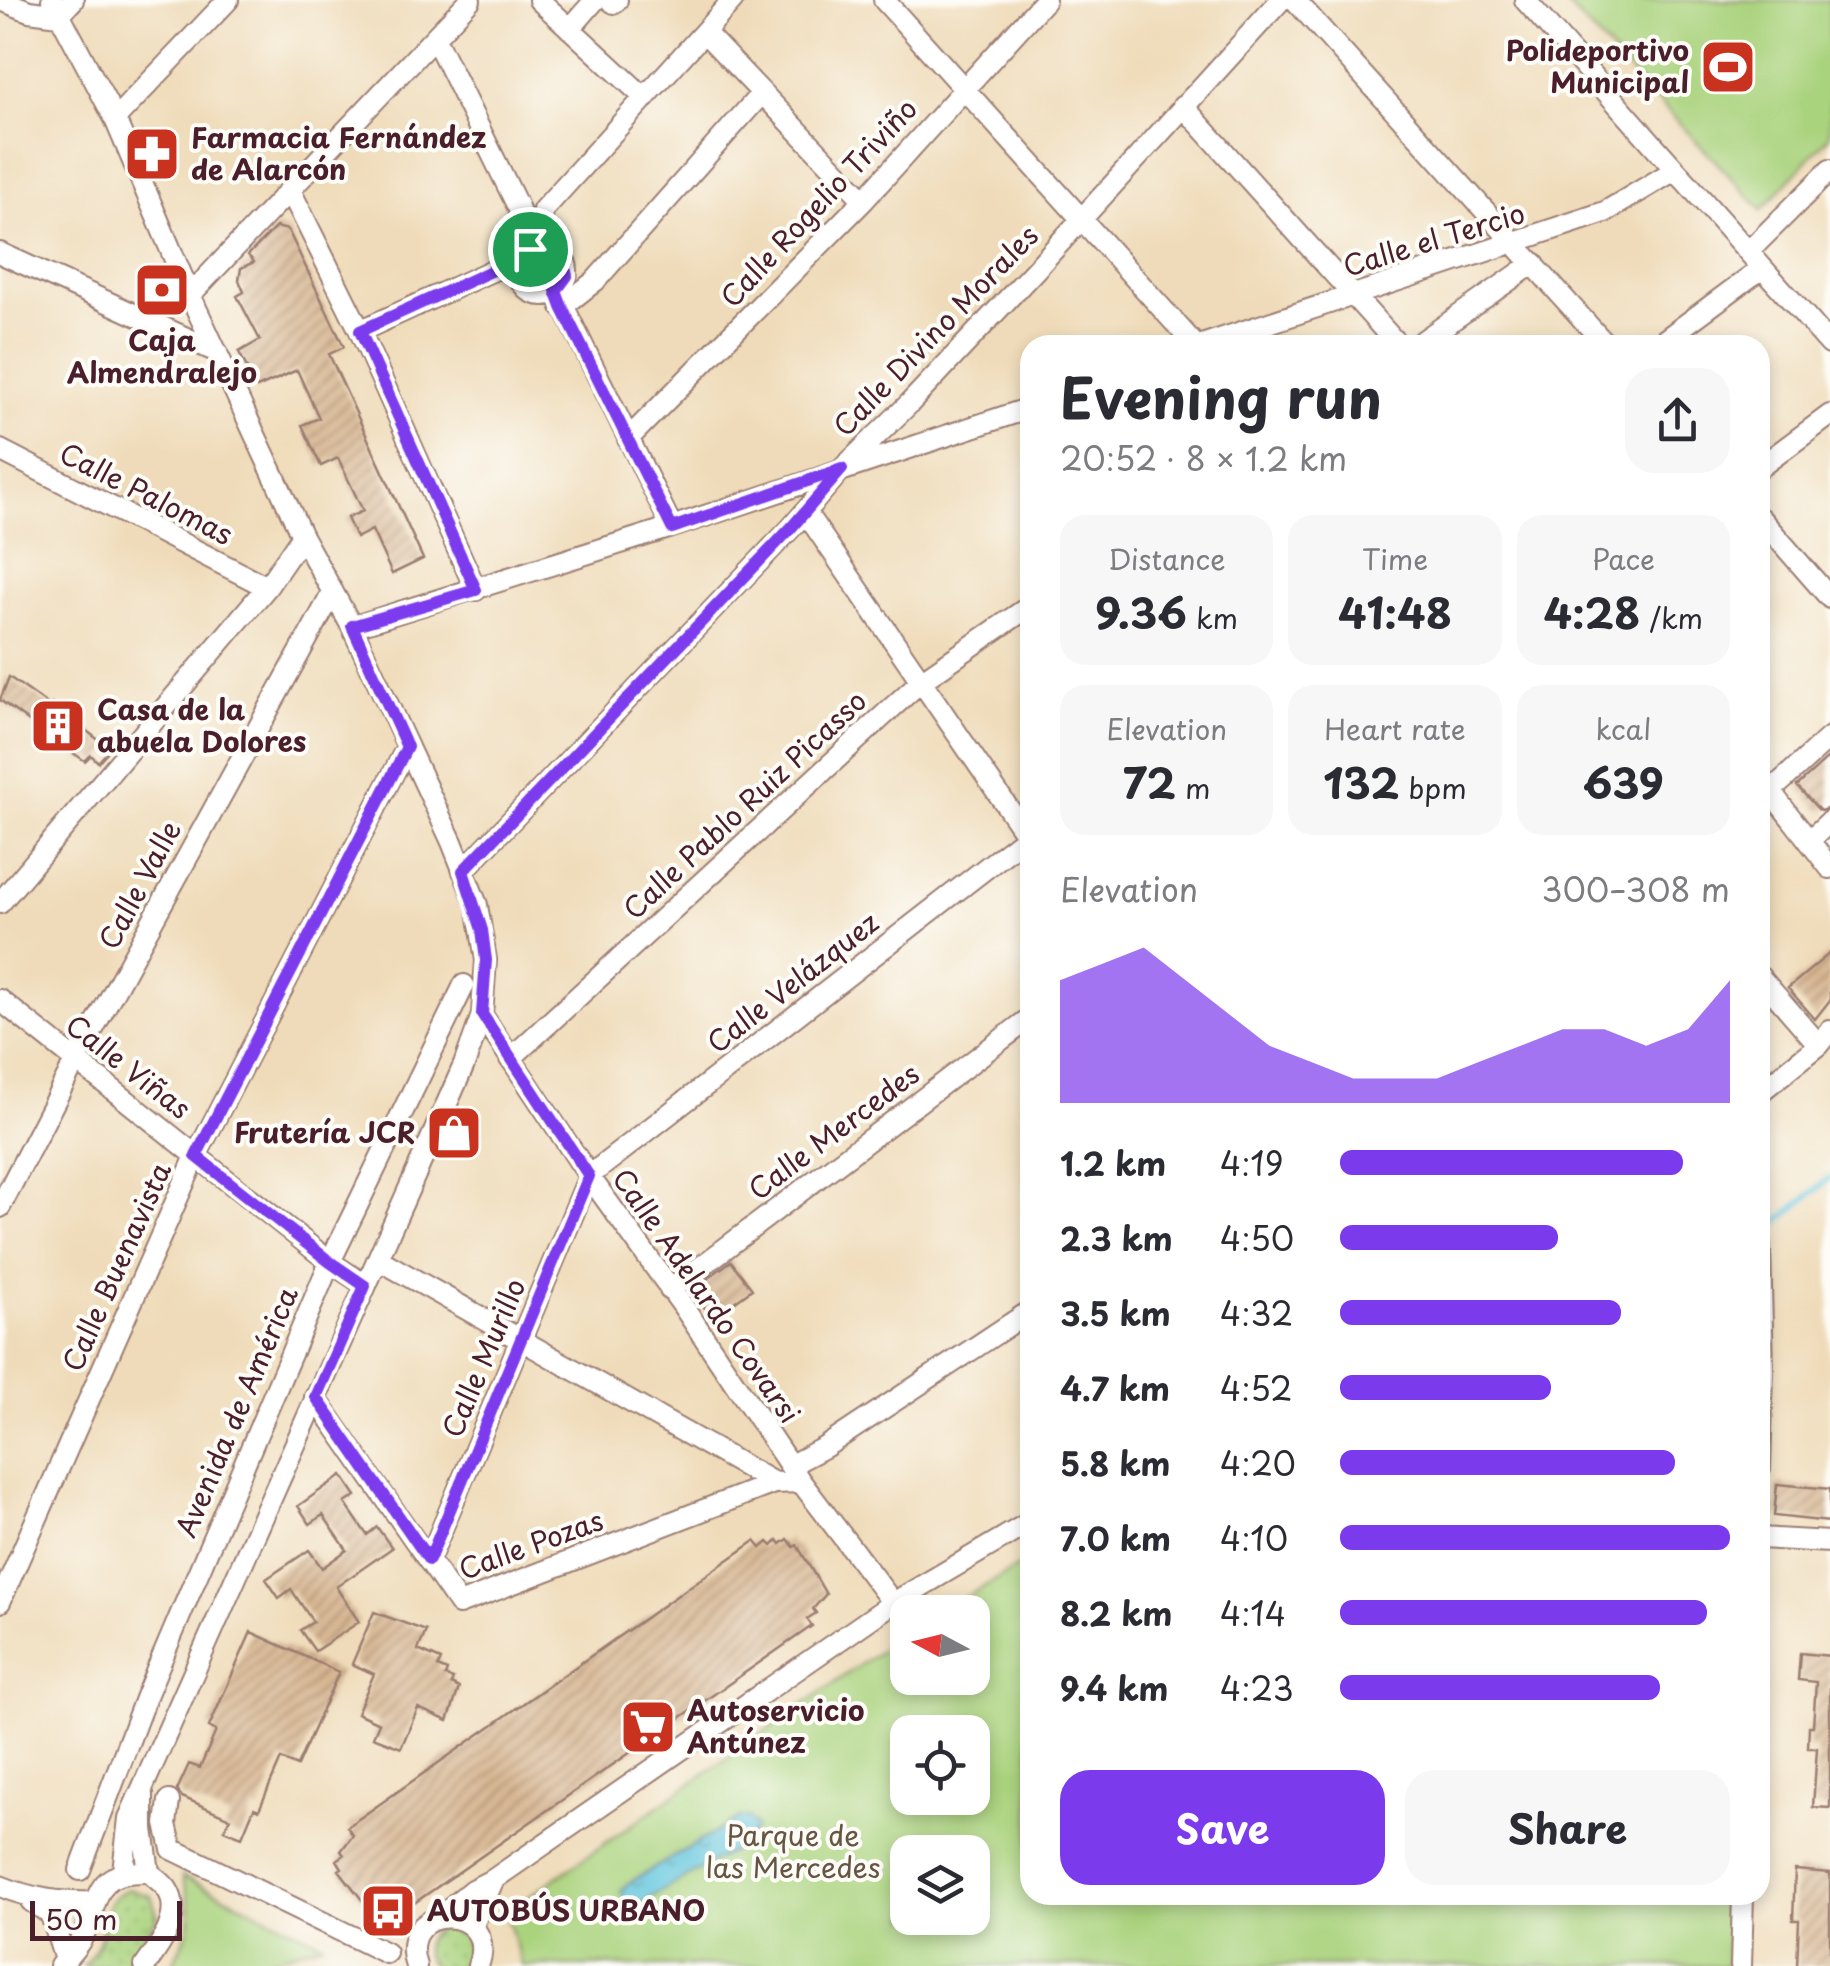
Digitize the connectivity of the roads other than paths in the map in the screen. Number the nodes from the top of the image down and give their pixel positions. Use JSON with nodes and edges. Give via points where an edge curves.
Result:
{"nodes":[{"id":1,"x":1,"y":0,"type":"edge"},
{"id":2,"x":228,"y":0,"type":"edge"},
{"id":3,"x":470,"y":0,"type":"edge"},
{"id":4,"x":539,"y":0,"type":"edge"},
{"id":5,"x":595,"y":0,"type":"edge"},
{"id":6,"x":734,"y":0,"type":"edge"},
{"id":7,"x":884,"y":0,"type":"edge"},
{"id":8,"x":1045,"y":0,"type":"edge"},
{"id":9,"x":1281,"y":0,"type":"edge"},
{"id":10,"x":1295,"y":0,"type":"edge"},
{"id":11,"x":1526,"y":0,"type":"edge"},
{"id":12,"x":61,"y":5,"type":"edge"},
{"id":13,"x":570,"y":29,"type":"junction"},
{"id":14,"x":705,"y":33,"type":"junction"},
{"id":15,"x":434,"y":38,"type":"junction"},
{"id":16,"x":962,"y":88,"type":"junction"},
{"id":17,"x":762,"y":93,"type":"junction"},
{"id":18,"x":645,"y":98,"type":"junction"},
{"id":19,"x":1184,"y":106,"type":"junction"},
{"id":20,"x":115,"y":119,"type":"junction"},
{"id":21,"x":1674,"y":170,"type":"junction"},
{"id":22,"x":1830,"y":170,"type":"edge"},
{"id":23,"x":291,"y":192,"type":"junction"},
{"id":24,"x":864,"y":200,"type":"junction"},
{"id":25,"x":1082,"y":218,"type":"junction"},
{"id":26,"x":1516,"y":244,"type":"junction"},
{"id":27,"x":0,"y":253,"type":"edge"},
{"id":28,"x":529,"y":253,"type":"junction"},
{"id":29,"x":1756,"y":260,"type":"junction"},
{"id":30,"x":1534,"y":263,"type":"junction"},
{"id":31,"x":594,"y":281,"type":"junction"},
{"id":32,"x":562,"y":291,"type":"junction"},
{"id":33,"x":1353,"y":294,"type":"junction"},
{"id":34,"x":190,"y":295,"type":"junction"},
{"id":35,"x":360,"y":331,"type":"junction"},
{"id":36,"x":1189,"y":335,"type":"edge"},
{"id":37,"x":1228,"y":335,"type":"edge"},
{"id":38,"x":1389,"y":335,"type":"edge"},
{"id":39,"x":1431,"y":335,"type":"edge"},
{"id":40,"x":1597,"y":335,"type":"edge"},
{"id":41,"x":1670,"y":335,"type":"edge"},
{"id":42,"x":1830,"y":344,"type":"edge"},
{"id":43,"x":217,"y":352,"type":"junction"},
{"id":44,"x":1020,"y":411,"type":"edge"},
{"id":45,"x":1830,"y":415,"type":"edge"},
{"id":46,"x":628,"y":439,"type":"junction"},
{"id":47,"x":0,"y":450,"type":"edge"},
{"id":48,"x":1770,"y":460,"type":"edge"},
{"id":49,"x":842,"y":469,"type":"junction"},
{"id":50,"x":806,"y":512,"type":"junction"},
{"id":51,"x":672,"y":528,"type":"junction"},
{"id":52,"x":1770,"y":529,"type":"edge"},
{"id":53,"x":302,"y":536,"type":"junction"},
{"id":54,"x":267,"y":587,"type":"junction"},
{"id":55,"x":476,"y":590,"type":"junction"},
{"id":56,"x":332,"y":592,"type":"junction"},
{"id":57,"x":1830,"y":598,"type":"edge"},
{"id":58,"x":1020,"y":617,"type":"edge"},
{"id":59,"x":352,"y":626,"type":"junction"},
{"id":60,"x":921,"y":681,"type":"junction"},
{"id":61,"x":1830,"y":737,"type":"edge"},
{"id":62,"x":407,"y":747,"type":"junction"},
{"id":63,"x":1770,"y":785,"type":"edge"},
{"id":64,"x":1770,"y":797,"type":"edge"},
{"id":65,"x":1830,"y":821,"type":"edge"},
{"id":66,"x":1020,"y":824,"type":"edge"},
{"id":67,"x":1809,"y":841,"type":"junction"},
{"id":68,"x":1020,"y":844,"type":"edge"},
{"id":69,"x":1830,"y":868,"type":"edge"},
{"id":70,"x":463,"y":871,"type":"junction"},
{"id":71,"x":0,"y":902,"type":"edge"},
{"id":72,"x":464,"y":985,"type":"dead end"},
{"id":73,"x":1770,"y":987,"type":"edge"},
{"id":74,"x":0,"y":1000,"type":"edge"},
{"id":75,"x":482,"y":1014,"type":"junction"},
{"id":76,"x":1020,"y":1026,"type":"edge"},
{"id":77,"x":1824,"y":1038,"type":"edge"},
{"id":78,"x":510,"y":1059,"type":"junction"},
{"id":79,"x":75,"y":1062,"type":"junction"},
{"id":80,"x":1770,"y":1084,"type":"edge"},
{"id":81,"x":196,"y":1156,"type":"junction"},
{"id":82,"x":589,"y":1176,"type":"junction"},
{"id":83,"x":0,"y":1207,"type":"edge"},
{"id":84,"x":378,"y":1259,"type":"junction"},
{"id":85,"x":330,"y":1262,"type":"junction"},
{"id":86,"x":365,"y":1286,"type":"junction"},
{"id":87,"x":670,"y":1290,"type":"junction"},
{"id":88,"x":1020,"y":1319,"type":"edge"},
{"id":89,"x":522,"y":1340,"type":"junction"},
{"id":90,"x":316,"y":1397,"type":"junction"},
{"id":91,"x":774,"y":1440,"type":"junction"},
{"id":92,"x":742,"y":1467,"type":"junction"},
{"id":93,"x":796,"y":1474,"type":"junction"},
{"id":94,"x":774,"y":1483,"type":"junction"},
{"id":95,"x":1020,"y":1528,"type":"edge"},
{"id":96,"x":1770,"y":1539,"type":"edge"},
{"id":97,"x":1830,"y":1542,"type":"edge"},
{"id":98,"x":429,"y":1560,"type":"junction"},
{"id":99,"x":906,"y":1595,"type":"edge"},
{"id":100,"x":890,"y":1600,"type":"edge"},
{"id":101,"x":0,"y":1602,"type":"edge"},
{"id":102,"x":890,"y":1604,"type":"edge"},
{"id":103,"x":143,"y":1788,"type":"junction"},
{"id":104,"x":169,"y":1801,"type":"dead end"},
{"id":105,"x":80,"y":1870,"type":"dead end"},
{"id":106,"x":123,"y":1871,"type":"junction"},
{"id":107,"x":149,"y":1872,"type":"junction"},
{"id":108,"x":494,"y":1879,"type":"junction"},
{"id":109,"x":0,"y":1886,"type":"edge"},
{"id":110,"x":26,"y":1896,"type":"junction"},
{"id":111,"x":94,"y":1902,"type":"junction"},
{"id":112,"x":1743,"y":1905,"type":"edge"},
{"id":113,"x":439,"y":1917,"type":"junction"},
{"id":114,"x":472,"y":1926,"type":"junction"},
{"id":115,"x":414,"y":1942,"type":"junction"},
{"id":116,"x":386,"y":1954,"type":"junction"},
{"id":117,"x":63,"y":1963,"type":"edge"},
{"id":118,"x":145,"y":1966,"type":"edge"},
{"id":119,"x":366,"y":1966,"type":"edge"},
{"id":120,"x":416,"y":1966,"type":"edge"},
{"id":121,"x":478,"y":1966,"type":"edge"},
{"id":122,"x":1740,"y":1966,"type":"edge"}],
"edges":[{"from":1,"to":12,"type":"street","via":[[29,11]]},
{"from":2,"to":20,"type":"street"},
{"from":3,"to":15,"type":"street"},
{"from":4,"to":13,"type":"street"},
{"from":5,"to":13,"type":"street"},
{"from":6,"to":14,"type":"street"},
{"from":7,"to":16,"type":"street"},
{"from":8,"to":16,"type":"street","name":"Calle Rogelio Triviño"},
{"from":9,"to":19,"type":"street","name":"Calle Divino Morales"},
{"from":10,"to":26,"type":"street"},
{"from":11,"to":21,"type":"street"},
{"from":12,"to":20,"type":"street"},
{"from":13,"to":18,"type":"street"},
{"from":14,"to":17,"type":"street"},
{"from":14,"to":18,"type":"street"},
{"from":15,"to":23,"type":"street"},
{"from":15,"to":28,"type":"street","via":[[518,207]]},
{"from":16,"to":24,"type":"street","name":"Calle Rogelio Triviño"},
{"from":16,"to":25,"type":"street"},
{"from":17,"to":24,"type":"street"},
{"from":17,"to":31,"type":"street"},
{"from":18,"to":28,"type":"street","via":[[543,210]]},
{"from":19,"to":25,"type":"street","name":"Calle Divino Morales"},
{"from":19,"to":33,"type":"street"},
{"from":20,"to":34,"type":"street"},
{"from":21,"to":26,"type":"street","name":"Calle el Tercio","via":[[1605,212]]},
{"from":21,"to":29,"type":"street"},
{"from":22,"to":29,"type":"street"},
{"from":23,"to":34,"type":"street"},
{"from":23,"to":35,"type":"street"},
{"from":24,"to":46,"type":"street","name":"Calle Rogelio Triviño"},
{"from":25,"to":36,"type":"street"},
{"from":25,"to":49,"type":"street","name":"Calle Divino Morales"},
{"from":26,"to":30,"type":"street"},
{"from":26,"to":33,"type":"street","name":"Calle el Tercio"},
{"from":27,"to":43,"type":"street"},
{"from":28,"to":32,"type":"street","via":[[557,250],[567,266]]},
{"from":28,"to":32,"type":"street","via":[[521,283],[547,295]]},
{"from":28,"to":35,"type":"street"},
{"from":29,"to":41,"type":"street"},
{"from":29,"to":42,"type":"street"},
{"from":30,"to":39,"type":"street"},
{"from":30,"to":40,"type":"street"},
{"from":31,"to":32,"type":"street"},
{"from":31,"to":32,"type":"street"},
{"from":32,"to":46,"type":"street"},
{"from":33,"to":37,"type":"street","name":"Calle el Tercio"},
{"from":33,"to":38,"type":"street"},
{"from":34,"to":43,"type":"street"},
{"from":35,"to":55,"type":"street"},
{"from":43,"to":53,"type":"street"},
{"from":44,"to":49,"type":"street"},
{"from":45,"to":48,"type":"street"},
{"from":46,"to":51,"type":"street"},
{"from":47,"to":54,"type":"street","name":"Calle Palomas"},
{"from":49,"to":50,"type":"street","name":"Calle Divino Morales"},
{"from":49,"to":51,"type":"street"},
{"from":50,"to":60,"type":"street"},
{"from":50,"to":70,"type":"street","name":"Calle Divino Morales"},
{"from":51,"to":55,"type":"street"},
{"from":52,"to":57,"type":"street"},
{"from":53,"to":54,"type":"street"},
{"from":53,"to":56,"type":"street"},
{"from":54,"to":71,"type":"street"},
{"from":55,"to":59,"type":"street"},
{"from":56,"to":59,"type":"street"},
{"from":56,"to":79,"type":"street","name":"Calle Valle"},
{"from":58,"to":60,"type":"street","name":"Calle Pablo Ruiz Picasso"},
{"from":59,"to":62,"type":"street"},
{"from":60,"to":66,"type":"street"},
{"from":60,"to":78,"type":"street","name":"Calle Pablo Ruiz Picasso"},
{"from":61,"to":63,"type":"street"},
{"from":62,"to":70,"type":"street"},
{"from":62,"to":81,"type":"street","name":"Calle Buenavista"},
{"from":64,"to":67,"type":"street"},
{"from":65,"to":67,"type":"street"},
{"from":67,"to":69,"type":"street"},
{"from":68,"to":82,"type":"street","name":"Calle Velázquez"},
{"from":70,"to":75,"type":"street","via":[[486,960]]},
{"from":72,"to":85,"type":"street","name":"Avenida de América"},
{"from":73,"to":77,"type":"street"},
{"from":74,"to":79,"type":"street","name":"Calle Viñas"},
{"from":75,"to":78,"type":"street","name":"Calle Adelardo Covarsi"},
{"from":75,"to":84,"type":"street"},
{"from":76,"to":87,"type":"street","name":"Calle Mercedes"},
{"from":77,"to":80,"type":"street"},
{"from":78,"to":82,"type":"street","name":"Calle Adelardo Covarsi"},
{"from":79,"to":81,"type":"street","name":"Calle Viñas"},
{"from":79,"to":83,"type":"street","name":"Calle Valle"},
{"from":81,"to":85,"type":"street","name":"Calle Viñas"},
{"from":81,"to":101,"type":"street","name":"Calle Buenavista"},
{"from":82,"to":87,"type":"street","name":"Calle Adelardo Covarsi"},
{"from":82,"to":89,"type":"street","name":"Calle Murillo"},
{"from":84,"to":86,"type":"street"},
{"from":84,"to":89,"type":"street"},
{"from":85,"to":86,"type":"street","name":"Calle Viñas"},
{"from":85,"to":105,"type":"street","name":"Avenida de América","via":[[146,1696]]},
{"from":86,"to":90,"type":"street"},
{"from":87,"to":91,"type":"street","name":"Calle Adelardo Covarsi"},
{"from":88,"to":93,"type":"street","via":[[825,1447]]},
{"from":89,"to":92,"type":"street"},
{"from":89,"to":98,"type":"street","name":"Calle Murillo"},
{"from":90,"to":98,"type":"street","name":"Calle Pozas"},
{"from":90,"to":103,"type":"street"},
{"from":91,"to":92,"type":"street","via":[[764,1460]]},
{"from":91,"to":93,"type":"street","name":"Calle Adelardo Covarsi"},
{"from":92,"to":94,"type":"street"},
{"from":93,"to":94,"type":"street","name":"Calle Pozas"},
{"from":93,"to":100,"type":"street","name":"Calle Adelardo Covarsi"},
{"from":94,"to":98,"type":"street","name":"Calle Pozas","via":[[459,1604]]},
{"from":95,"to":99,"type":"street"},
{"from":96,"to":97,"type":"street"},
{"from":102,"to":108,"type":"street"},
{"from":103,"to":106,"type":"street","via":[[129,1818]]},
{"from":103,"to":107,"type":"street"},
{"from":104,"to":116,"type":"street","via":[[172,1850]]},
{"from":106,"to":107,"type":"street"},
{"from":106,"to":111,"type":"street","via":[[100,1888]]},
{"from":107,"to":118,"type":"street","via":[[169,1891],[172,1906],[170,1926]]},
{"from":108,"to":113,"type":"street"},
{"from":108,"to":114,"type":"street"},
{"from":109,"to":110,"type":"street"},
{"from":110,"to":111,"type":"street"},
{"from":110,"to":117,"type":"street","via":[[51,1915]]},
{"from":111,"to":117,"type":"street","via":[[83,1938]]},
{"from":112,"to":122,"type":"street"},
{"from":113,"to":114,"type":"street"},
{"from":113,"to":115,"type":"street"},
{"from":114,"to":121,"type":"street","via":[[480,1940]]},
{"from":115,"to":116,"type":"street"},
{"from":115,"to":120,"type":"street"},
{"from":116,"to":119,"type":"street"}]}
